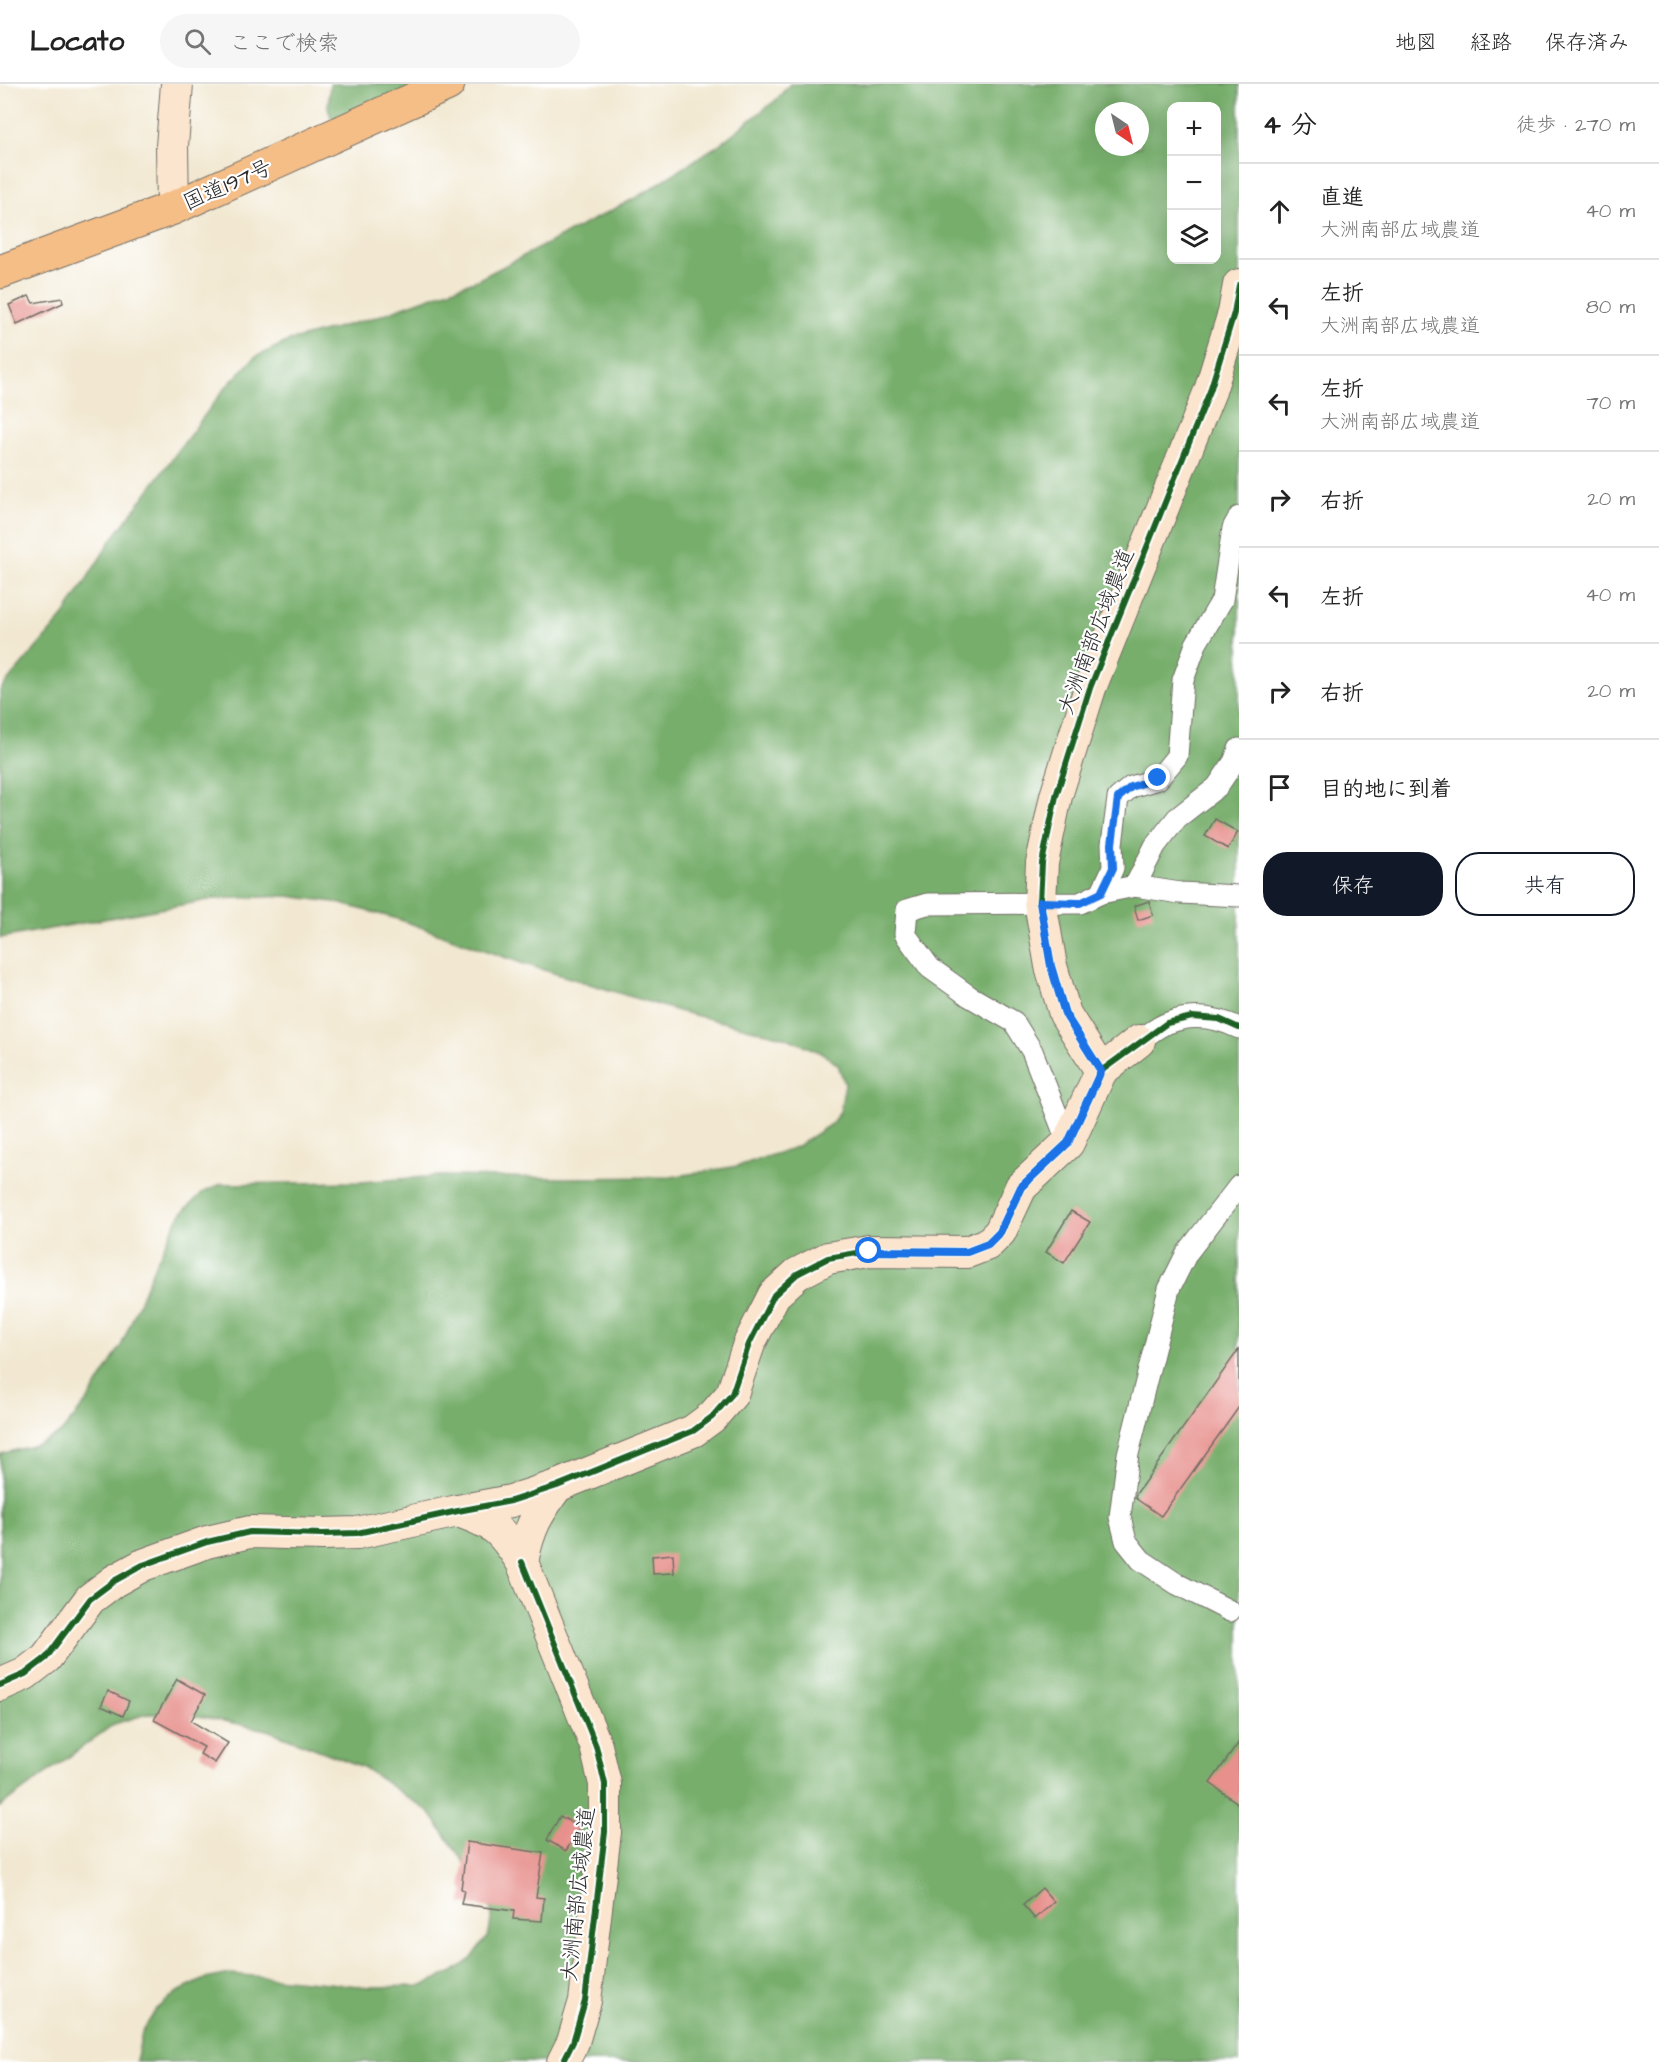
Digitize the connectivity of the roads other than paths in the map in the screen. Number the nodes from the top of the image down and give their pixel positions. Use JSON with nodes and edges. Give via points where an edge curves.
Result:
{"nodes":[{"id":1,"x":177,"y":84,"type":"edge"},
{"id":2,"x":448,"y":84,"type":"edge"},
{"id":3,"x":173,"y":208,"type":"junction"},
{"id":4,"x":0,"y":272,"type":"edge"},
{"id":5,"x":1239,"y":285,"type":"edge"},
{"id":6,"x":1239,"y":517,"type":"edge"},
{"id":7,"x":1239,"y":748,"type":"edge"},
{"id":8,"x":1135,"y":885,"type":"junction"},
{"id":9,"x":1101,"y":893,"type":"junction"},
{"id":10,"x":1239,"y":896,"type":"edge"},
{"id":11,"x":1040,"y":902,"type":"junction"},
{"id":12,"x":1239,"y":1028,"type":"edge"},
{"id":13,"x":1140,"y":1041,"type":"joint"},
{"id":14,"x":1101,"y":1071,"type":"junction"},
{"id":15,"x":1068,"y":1143,"type":"junction"},
{"id":16,"x":1239,"y":1186,"type":"edge"},
{"id":17,"x":557,"y":1486,"type":"junction"},
{"id":18,"x":458,"y":1510,"type":"junction"},
{"id":19,"x":522,"y":1562,"type":"junction"},
{"id":20,"x":1230,"y":1611,"type":"dead end"},
{"id":21,"x":0,"y":1685,"type":"edge"},
{"id":22,"x":563,"y":2062,"type":"edge"}],
"edges":[{"from":1,"to":3,"type":"street"},
{"from":2,"to":3,"type":"highway","name":"国道197号"},
{"from":3,"to":4,"type":"highway","name":"国道197号"},
{"from":5,"to":11,"type":"street","name":"大洲南部広域農道","via":[[1210,391],[1090,688],[1056,796],[1042,863]]},
{"from":6,"to":9,"type":"street","via":[[1233,528],[1222,600],[1196,644],[1183,680],[1177,756],[1158,778],[1131,787],[1118,798],[1113,868]]},
{"from":7,"to":8,"type":"street","via":[[1217,787],[1177,818],[1155,846]]},
{"from":8,"to":9,"type":"street"},
{"from":8,"to":10,"type":"street","via":[[1180,893]]},
{"from":9,"to":11,"type":"street","via":[[1080,903]]},
{"from":11,"to":14,"type":"street","name":"大洲南部広域農道","via":[[1051,966],[1065,1014]]},
{"from":11,"to":15,"type":"street","via":[[927,904],[907,910],[905,934],[930,968],[1014,1022],[1032,1051]]},
{"from":12,"to":13,"type":"street","via":[[1219,1019],[1192,1017],[1167,1023]]},
{"from":13,"to":14,"type":"street"},
{"from":14,"to":15,"type":"street"},
{"from":15,"to":17,"type":"street","via":[[1021,1187],[1000,1232],[988,1244],[967,1252],[869,1251],[828,1258],[797,1274],[774,1294],[749,1344],[732,1394],[712,1417],[693,1431]]},
{"from":16,"to":20,"type":"street","via":[[1187,1253],[1169,1289],[1128,1454],[1120,1517],[1126,1540],[1141,1560]]},
{"from":17,"to":18,"type":"street","via":[[511,1501]]},
{"from":17,"to":19,"type":"street","via":[[527,1535]]},
{"from":18,"to":19,"type":"street","name":"大洲南部広域農道","via":[[488,1521],[506,1537]]},
{"from":18,"to":21,"type":"street","via":[[357,1533],[250,1532],[207,1542],[143,1565],[90,1599],[46,1658],[25,1674]]},
{"from":19,"to":22,"type":"street","name":"大洲南部広域農道","via":[[596,1746],[604,1784],[605,1832],[585,2001]]}]}
